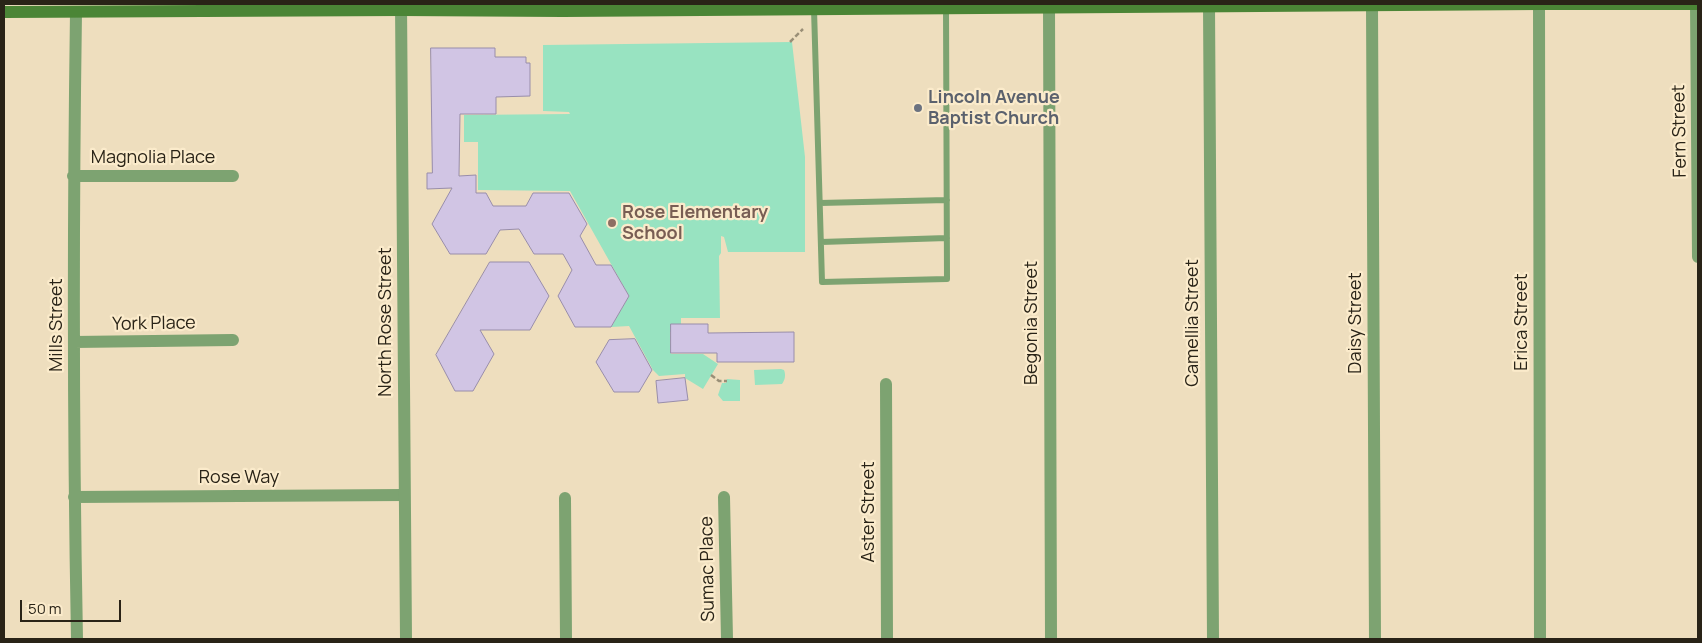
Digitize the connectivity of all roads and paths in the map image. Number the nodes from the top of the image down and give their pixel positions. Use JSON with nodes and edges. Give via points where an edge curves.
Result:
{"nodes":[{"id":1,"x":1310,"y":4,"type":"edge"},
{"id":2,"x":1514,"y":4,"type":"edge"},
{"id":3,"x":1539,"y":4,"type":"edge"},
{"id":4,"x":1697,"y":4,"type":"edge"},
{"id":5,"x":1130,"y":5,"type":"edge"},
{"id":6,"x":961,"y":6,"type":"edge"},
{"id":7,"x":1209,"y":6,"type":"junction"},
{"id":8,"x":1372,"y":6,"type":"junction"},
{"id":9,"x":244,"y":7,"type":"edge"},
{"id":10,"x":401,"y":7,"type":"edge"},
{"id":11,"x":806,"y":7,"type":"edge"},
{"id":12,"x":1049,"y":7,"type":"junction"},
{"id":13,"x":946,"y":8,"type":"junction"},
{"id":14,"x":4,"y":12,"type":"edge"},
{"id":15,"x":76,"y":12,"type":"junction"},
{"id":16,"x":803,"y":29,"type":"dead end"},
{"id":17,"x":790,"y":42,"type":"dead end"},
{"id":18,"x":73,"y":176,"type":"junction"},
{"id":19,"x":233,"y":176,"type":"dead end"},
{"id":20,"x":947,"y":200,"type":"junction"},
{"id":21,"x":820,"y":203,"type":"junction"},
{"id":22,"x":947,"y":238,"type":"junction"},
{"id":23,"x":821,"y":242,"type":"junction"},
{"id":24,"x":1698,"y":258,"type":"edge"},
{"id":25,"x":233,"y":340,"type":"dead end"},
{"id":26,"x":74,"y":342,"type":"junction"},
{"id":27,"x":711,"y":375,"type":"dead end"},
{"id":28,"x":727,"y":381,"type":"dead end"},
{"id":29,"x":886,"y":384,"type":"dead end"},
{"id":30,"x":404,"y":495,"type":"junction"},
{"id":31,"x":74,"y":497,"type":"junction"},
{"id":32,"x":724,"y":497,"type":"dead end"},
{"id":33,"x":565,"y":498,"type":"dead end"},
{"id":34,"x":77,"y":639,"type":"edge"},
{"id":35,"x":406,"y":639,"type":"edge"},
{"id":36,"x":566,"y":639,"type":"edge"},
{"id":37,"x":728,"y":639,"type":"edge"},
{"id":38,"x":887,"y":639,"type":"edge"},
{"id":39,"x":1051,"y":639,"type":"edge"},
{"id":40,"x":1213,"y":639,"type":"edge"},
{"id":41,"x":1376,"y":639,"type":"edge"},
{"id":42,"x":1540,"y":639,"type":"edge"}],
"edges":[{"from":1,"to":7,"type":"main road"},
{"from":1,"to":8,"type":"main road"},
{"from":2,"to":3,"type":"main road"},
{"from":2,"to":8,"type":"main road"},
{"from":3,"to":4,"type":"main road"},
{"from":3,"to":42,"type":"street","name":"Erica Street"},
{"from":4,"to":24,"type":"street","name":"Fern Street"},
{"from":5,"to":7,"type":"main road"},
{"from":5,"to":12,"type":"main road"},
{"from":6,"to":12,"type":"main road"},
{"from":6,"to":13,"type":"main road"},
{"from":7,"to":40,"type":"street","name":"Camellia Street"},
{"from":8,"to":41,"type":"street","name":"Daisy Street"},
{"from":9,"to":10,"type":"main road"},
{"from":9,"to":15,"type":"main road"},
{"from":10,"to":11,"type":"main road","via":[[563,11]]},
{"from":10,"to":30,"type":"street","name":"North Rose Street"},
{"from":11,"to":13,"type":"main road"},
{"from":11,"to":21,"type":"lane"},
{"from":12,"to":39,"type":"street","name":"Begonia Street"},
{"from":13,"to":20,"type":"lane"},
{"from":14,"to":15,"type":"main road"},
{"from":15,"to":18,"type":"street","name":"Mills Street"},
{"from":16,"to":17,"type":"path"},
{"from":18,"to":19,"type":"street","name":"Magnolia Place"},
{"from":18,"to":26,"type":"street","name":"Mills Street"},
{"from":20,"to":21,"type":"lane"},
{"from":20,"to":22,"type":"lane"},
{"from":21,"to":23,"type":"lane"},
{"from":22,"to":23,"type":"lane"},
{"from":22,"to":23,"type":"lane","via":[[947,279],[822,282]]},
{"from":25,"to":26,"type":"street","name":"York Place"},
{"from":26,"to":31,"type":"street","name":"Mills Street"},
{"from":27,"to":28,"type":"path","via":[[719,381]]},
{"from":29,"to":38,"type":"street","name":"Aster Street"},
{"from":30,"to":31,"type":"street","name":"Rose Way"},
{"from":30,"to":35,"type":"street","name":"North Rose Street"},
{"from":31,"to":34,"type":"street","name":"Mills Street"},
{"from":32,"to":37,"type":"street","name":"Sumac Place"},
{"from":33,"to":36,"type":"street"}]}
